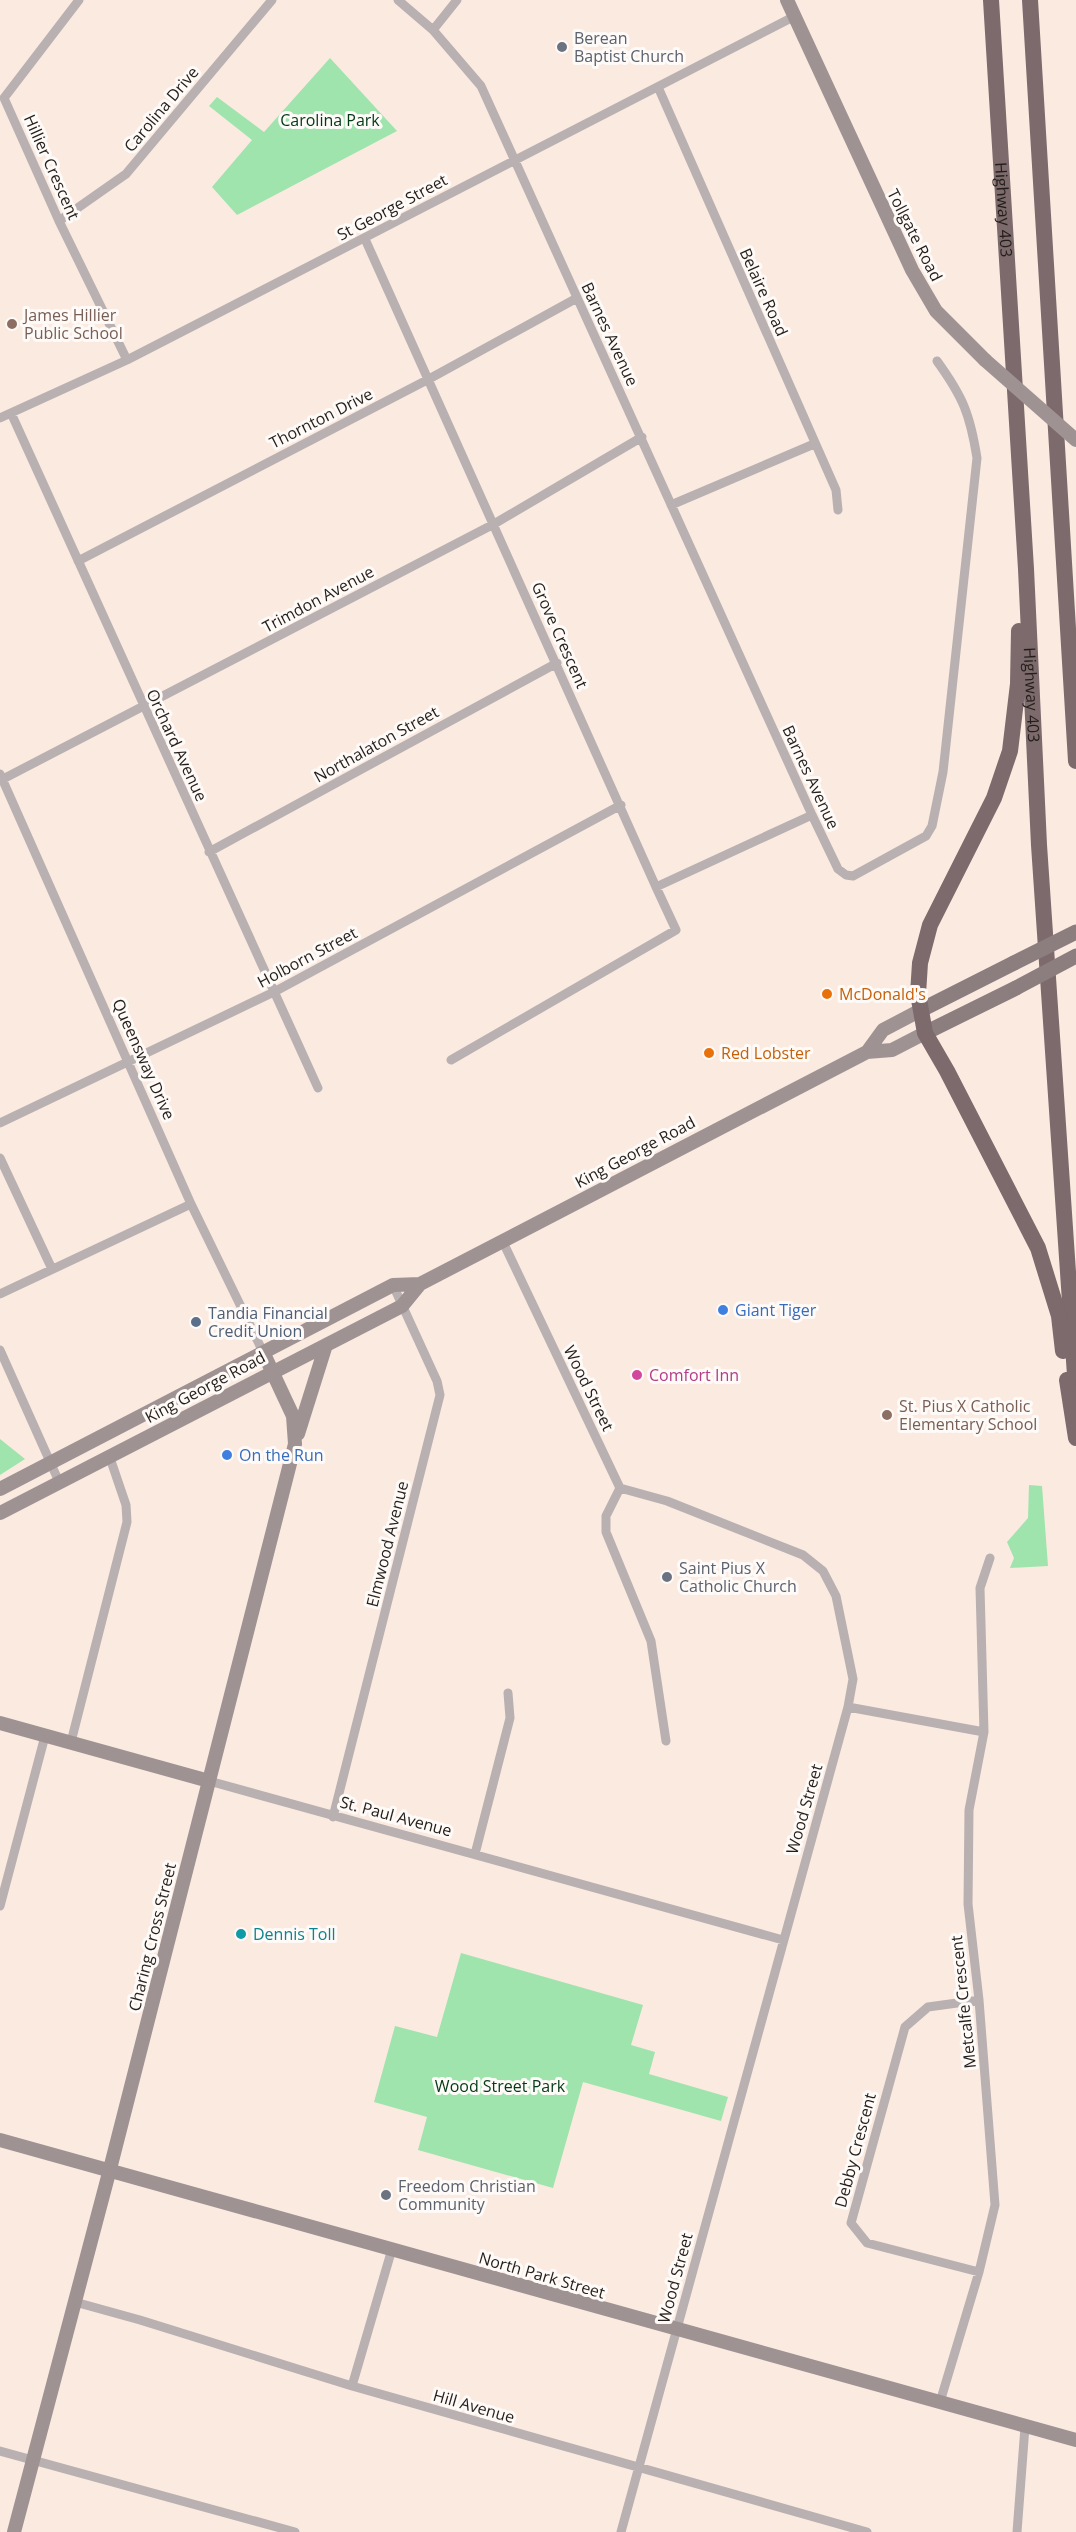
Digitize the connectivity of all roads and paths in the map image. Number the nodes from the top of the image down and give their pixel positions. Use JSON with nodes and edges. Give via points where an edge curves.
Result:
{"nodes":[{"id":1,"x":79,"y":0,"type":"edge"},
{"id":2,"x":272,"y":0,"type":"edge"},
{"id":3,"x":398,"y":0,"type":"edge"},
{"id":4,"x":457,"y":0,"type":"edge"},
{"id":5,"x":787,"y":0,"type":"edge"},
{"id":6,"x":991,"y":0,"type":"edge"},
{"id":7,"x":1030,"y":0,"type":"edge"},
{"id":8,"x":795,"y":16,"type":"junction"},
{"id":9,"x":433,"y":30,"type":"junction"},
{"id":10,"x":658,"y":87,"type":"junction"},
{"id":11,"x":513,"y":159,"type":"junction"},
{"id":12,"x":59,"y":221,"type":"junction"},
{"id":13,"x":365,"y":239,"type":"junction"},
{"id":14,"x":577,"y":298,"type":"junction"},
{"id":15,"x":127,"y":360,"type":"junction"},
{"id":16,"x":937,"y":360,"type":"dead end"},
{"id":17,"x":429,"y":379,"type":"junction"},
{"id":18,"x":11,"y":413,"type":"junction"},
{"id":19,"x":0,"y":418,"type":"edge"},
{"id":20,"x":642,"y":436,"type":"junction"},
{"id":21,"x":1076,"y":440,"type":"edge"},
{"id":22,"x":814,"y":444,"type":"junction"},
{"id":23,"x":671,"y":505,"type":"junction"},
{"id":24,"x":838,"y":510,"type":"dead end"},
{"id":25,"x":494,"y":524,"type":"junction"},
{"id":26,"x":78,"y":561,"type":"junction"},
{"id":27,"x":1026,"y":569,"type":"junction"},
{"id":28,"x":557,"y":663,"type":"junction"},
{"id":29,"x":143,"y":707,"type":"junction"},
{"id":30,"x":1076,"y":761,"type":"edge"},
{"id":31,"x":1,"y":776,"type":"edge"},
{"id":32,"x":621,"y":805,"type":"junction"},
{"id":33,"x":812,"y":815,"type":"junction"},
{"id":34,"x":209,"y":852,"type":"junction"},
{"id":35,"x":656,"y":887,"type":"junction"},
{"id":36,"x":1076,"y":932,"type":"edge"},
{"id":37,"x":1076,"y":956,"type":"edge"},
{"id":38,"x":274,"y":992,"type":"junction"},
{"id":39,"x":921,"y":1010,"type":"junction"},
{"id":40,"x":925,"y":1033,"type":"junction"},
{"id":41,"x":867,"y":1052,"type":"junction"},
{"id":42,"x":451,"y":1060,"type":"dead end"},
{"id":43,"x":129,"y":1061,"type":"junction"},
{"id":44,"x":318,"y":1088,"type":"dead end"},
{"id":45,"x":0,"y":1123,"type":"edge"},
{"id":46,"x":0,"y":1158,"type":"edge"},
{"id":47,"x":191,"y":1204,"type":"junction"},
{"id":48,"x":503,"y":1242,"type":"junction"},
{"id":49,"x":52,"y":1269,"type":"junction"},
{"id":50,"x":420,"y":1284,"type":"junction"},
{"id":51,"x":393,"y":1285,"type":"junction"},
{"id":52,"x":0,"y":1294,"type":"edge"},
{"id":53,"x":402,"y":1306,"type":"junction"},
{"id":54,"x":326,"y":1345,"type":"junction"},
{"id":55,"x":0,"y":1350,"type":"edge"},
{"id":56,"x":264,"y":1354,"type":"junction"},
{"id":57,"x":272,"y":1372,"type":"junction"},
{"id":58,"x":1076,"y":1390,"type":"edge"},
{"id":59,"x":1076,"y":1438,"type":"edge"},
{"id":60,"x":295,"y":1444,"type":"junction"},
{"id":61,"x":110,"y":1458,"type":"junction"},
{"id":62,"x":51,"y":1463,"type":"junction"},
{"id":63,"x":60,"y":1484,"type":"junction"},
{"id":64,"x":620,"y":1488,"type":"junction"},
{"id":65,"x":0,"y":1489,"type":"edge"},
{"id":66,"x":0,"y":1513,"type":"edge"},
{"id":67,"x":990,"y":1558,"type":"dead end"},
{"id":68,"x":508,"y":1693,"type":"dead end"},
{"id":69,"x":848,"y":1707,"type":"junction"},
{"id":70,"x":0,"y":1723,"type":"edge"},
{"id":71,"x":984,"y":1732,"type":"junction"},
{"id":72,"x":45,"y":1736,"type":"junction"},
{"id":73,"x":666,"y":1741,"type":"dead end"},
{"id":74,"x":71,"y":1742,"type":"junction"},
{"id":75,"x":209,"y":1781,"type":"junction"},
{"id":76,"x":333,"y":1816,"type":"junction"},
{"id":77,"x":476,"y":1854,"type":"junction"},
{"id":78,"x":0,"y":1906,"type":"edge"},
{"id":79,"x":783,"y":1940,"type":"junction"},
{"id":80,"x":979,"y":2000,"type":"junction"},
{"id":81,"x":0,"y":2140,"type":"edge"},
{"id":82,"x":110,"y":2169,"type":"junction"},
{"id":83,"x":392,"y":2249,"type":"junction"},
{"id":84,"x":979,"y":2272,"type":"junction"},
{"id":85,"x":75,"y":2302,"type":"junction"},
{"id":86,"x":676,"y":2330,"type":"junction"},
{"id":87,"x":352,"y":2386,"type":"junction"},
{"id":88,"x":940,"y":2402,"type":"junction"},
{"id":89,"x":1025,"y":2427,"type":"junction"},
{"id":90,"x":1076,"y":2440,"type":"edge"},
{"id":91,"x":0,"y":2451,"type":"edge"},
{"id":92,"x":33,"y":2459,"type":"junction"},
{"id":93,"x":638,"y":2468,"type":"junction"},
{"id":94,"x":14,"y":2532,"type":"edge"},
{"id":95,"x":295,"y":2532,"type":"edge"},
{"id":96,"x":621,"y":2532,"type":"edge"},
{"id":97,"x":867,"y":2532,"type":"edge"},
{"id":98,"x":1017,"y":2532,"type":"edge"}],
"edges":[{"from":1,"to":12,"type":"street","name":"Hillier Crescent","via":[[4,98]]},
{"from":2,"to":12,"type":"street","name":"Carolina Drive","via":[[126,174]]},
{"from":3,"to":9,"type":"street"},
{"from":4,"to":9,"type":"street"},
{"from":5,"to":8,"type":"main road","name":"Tollgate Road"},
{"from":6,"to":27,"type":"highway","name":"Highway 403"},
{"from":7,"to":30,"type":"highway"},
{"from":8,"to":10,"type":"street","name":"St George Street"},
{"from":8,"to":21,"type":"main road","name":"Tollgate Road","bridge":true,"via":[[912,270],[936,311]]},
{"from":9,"to":11,"type":"street","via":[[481,86]]},
{"from":10,"to":11,"type":"street","name":"St George Street"},
{"from":10,"to":22,"type":"street","name":"Belaire Road"},
{"from":11,"to":13,"type":"street","name":"St George Street"},
{"from":11,"to":14,"type":"street","name":"Barnes Avenue"},
{"from":12,"to":15,"type":"street","name":"Hillier Crescent"},
{"from":13,"to":15,"type":"street","name":"St George Street"},
{"from":13,"to":17,"type":"street","name":"Grove Crescent"},
{"from":14,"to":17,"type":"street","name":"Thornton Drive"},
{"from":14,"to":20,"type":"street","name":"Barnes Avenue"},
{"from":15,"to":18,"type":"street","name":"St George Street"},
{"from":16,"to":33,"type":"street","name":"Barnes Avenue","via":[[956,387],[971,420],[977,458],[943,772],[933,826],[926,836],[853,876],[838,869]]},
{"from":17,"to":25,"type":"street","name":"Grove Crescent"},
{"from":17,"to":26,"type":"street","name":"Thornton Drive"},
{"from":18,"to":19,"type":"street","name":"St George Street"},
{"from":18,"to":26,"type":"street","name":"Orchard Avenue"},
{"from":20,"to":23,"type":"street","name":"Barnes Avenue"},
{"from":20,"to":25,"type":"street","name":"Trimdon Avenue"},
{"from":22,"to":23,"type":"street"},
{"from":22,"to":24,"type":"street","name":"Belaire Road","via":[[836,490]]},
{"from":23,"to":33,"type":"street","name":"Barnes Avenue"},
{"from":25,"to":28,"type":"street","name":"Grove Crescent"},
{"from":25,"to":29,"type":"street","name":"Trimdon Avenue"},
{"from":26,"to":29,"type":"street","name":"Orchard Avenue"},
{"from":27,"to":39,"type":"highway","via":[[1020,597],[1018,684],[1010,751],[994,798],[930,925],[920,963]]},
{"from":27,"to":58,"type":"highway","name":"Highway 403","via":[[1039,845]]},
{"from":28,"to":32,"type":"street","name":"Grove Crescent"},
{"from":28,"to":34,"type":"street","name":"Northalaton Street"},
{"from":29,"to":31,"type":"street","name":"Trimdon Avenue"},
{"from":29,"to":34,"type":"street","name":"Orchard Avenue"},
{"from":31,"to":43,"type":"street","name":"Queensway Drive"},
{"from":32,"to":35,"type":"street","name":"Grove Crescent"},
{"from":32,"to":38,"type":"street","name":"Holborn Street"},
{"from":33,"to":35,"type":"street"},
{"from":34,"to":38,"type":"street","name":"Orchard Avenue"},
{"from":35,"to":42,"type":"street","name":"Grove Crescent","via":[[676,930]]},
{"from":36,"to":39,"type":"main road","name":"King George Road","bridge":true},
{"from":37,"to":40,"type":"main road","name":"King George Road","bridge":true},
{"from":38,"to":43,"type":"street","name":"Holborn Street"},
{"from":38,"to":44,"type":"street","name":"Orchard Avenue"},
{"from":39,"to":40,"type":"highway"},
{"from":39,"to":41,"type":"main road","name":"King George Road","via":[[883,1030]]},
{"from":40,"to":41,"type":"main road","name":"King George Road","via":[[892,1050]]},
{"from":40,"to":59,"type":"highway","via":[[1038,1248],[1059,1316]]},
{"from":41,"to":48,"type":"main road","name":"King George Road"},
{"from":43,"to":45,"type":"street","name":"Holborn Street"},
{"from":43,"to":47,"type":"street","name":"Queensway Drive"},
{"from":46,"to":49,"type":"street"},
{"from":47,"to":49,"type":"street"},
{"from":47,"to":56,"type":"street","name":"Queensway Drive"},
{"from":48,"to":50,"type":"main road","name":"King George Road"},
{"from":48,"to":64,"type":"street","name":"Wood Street"},
{"from":49,"to":52,"type":"street"},
{"from":50,"to":51,"type":"main road","name":"King George Road"},
{"from":50,"to":53,"type":"main road","name":"King George Road"},
{"from":51,"to":53,"type":"street","name":"Elmwood Avenue"},
{"from":51,"to":56,"type":"main road","name":"King George Road"},
{"from":53,"to":54,"type":"main road","name":"King George Road"},
{"from":53,"to":76,"type":"street","name":"Elmwood Avenue","via":[[440,1395]]},
{"from":54,"to":57,"type":"main road","name":"King George Road"},
{"from":54,"to":60,"type":"main road"},
{"from":55,"to":62,"type":"street"},
{"from":56,"to":57,"type":"main road","name":"Charing Cross Street"},
{"from":56,"to":62,"type":"main road","name":"King George Road"},
{"from":57,"to":60,"type":"main road","name":"Charing Cross Street","via":[[293,1416]]},
{"from":57,"to":61,"type":"main road","name":"King George Road"},
{"from":60,"to":75,"type":"main road","name":"Charing Cross Street"},
{"from":61,"to":63,"type":"main road","name":"King George Road"},
{"from":61,"to":74,"type":"street","via":[[126,1504],[127,1522]]},
{"from":62,"to":63,"type":"street"},
{"from":62,"to":65,"type":"main road","name":"King George Road"},
{"from":63,"to":66,"type":"main road","name":"King George Road"},
{"from":64,"to":69,"type":"street","name":"Wood Street","via":[[665,1500],[803,1555],[823,1571],[836,1596],[853,1678]]},
{"from":64,"to":73,"type":"street","via":[[606,1516],[606,1532],[651,1641]]},
{"from":67,"to":71,"type":"street","name":"Metcalfe Crescent","via":[[980,1588]]},
{"from":68,"to":77,"type":"street","via":[[510,1718]]},
{"from":69,"to":71,"type":"street"},
{"from":69,"to":79,"type":"street","name":"Wood Street"},
{"from":70,"to":72,"type":"main road","name":"St. Paul Avenue"},
{"from":71,"to":80,"type":"street","name":"Metcalfe Crescent","via":[[969,1810],[968,1904]]},
{"from":72,"to":74,"type":"main road","name":"St. Paul Avenue"},
{"from":72,"to":78,"type":"street"},
{"from":74,"to":75,"type":"main road","name":"St. Paul Avenue"},
{"from":75,"to":76,"type":"street","name":"St. Paul Avenue"},
{"from":75,"to":82,"type":"main road","name":"Charing Cross Street"},
{"from":76,"to":77,"type":"street","name":"St. Paul Avenue"},
{"from":77,"to":79,"type":"street","name":"St. Paul Avenue"},
{"from":79,"to":86,"type":"street","name":"Wood Street"},
{"from":80,"to":84,"type":"street","name":"Metcalfe Crescent","via":[[995,2205]]},
{"from":80,"to":84,"type":"street","name":"Debby Crescent","via":[[928,2007],[905,2027],[850,2223],[867,2243]]},
{"from":81,"to":82,"type":"main road","name":"North Park Street"},
{"from":82,"to":83,"type":"main road","name":"North Park Street"},
{"from":82,"to":85,"type":"main road","name":"Charing Cross Street"},
{"from":83,"to":86,"type":"main road","name":"North Park Street"},
{"from":83,"to":87,"type":"street"},
{"from":84,"to":88,"type":"street","name":"Metcalfe Crescent"},
{"from":85,"to":87,"type":"street","name":"Hill Avenue"},
{"from":85,"to":92,"type":"main road","name":"Charing Cross Street"},
{"from":86,"to":88,"type":"main road","name":"North Park Street"},
{"from":86,"to":93,"type":"street","name":"Wood Street"},
{"from":87,"to":93,"type":"street","name":"Hill Avenue"},
{"from":88,"to":89,"type":"main road","name":"North Park Street"},
{"from":89,"to":90,"type":"main road","name":"North Park Street"},
{"from":89,"to":98,"type":"street"},
{"from":91,"to":92,"type":"street"},
{"from":92,"to":94,"type":"main road","name":"Charing Cross Street"},
{"from":92,"to":95,"type":"street"},
{"from":93,"to":96,"type":"street","name":"Wood Street"},
{"from":93,"to":97,"type":"street","name":"Hill Avenue"}]}
